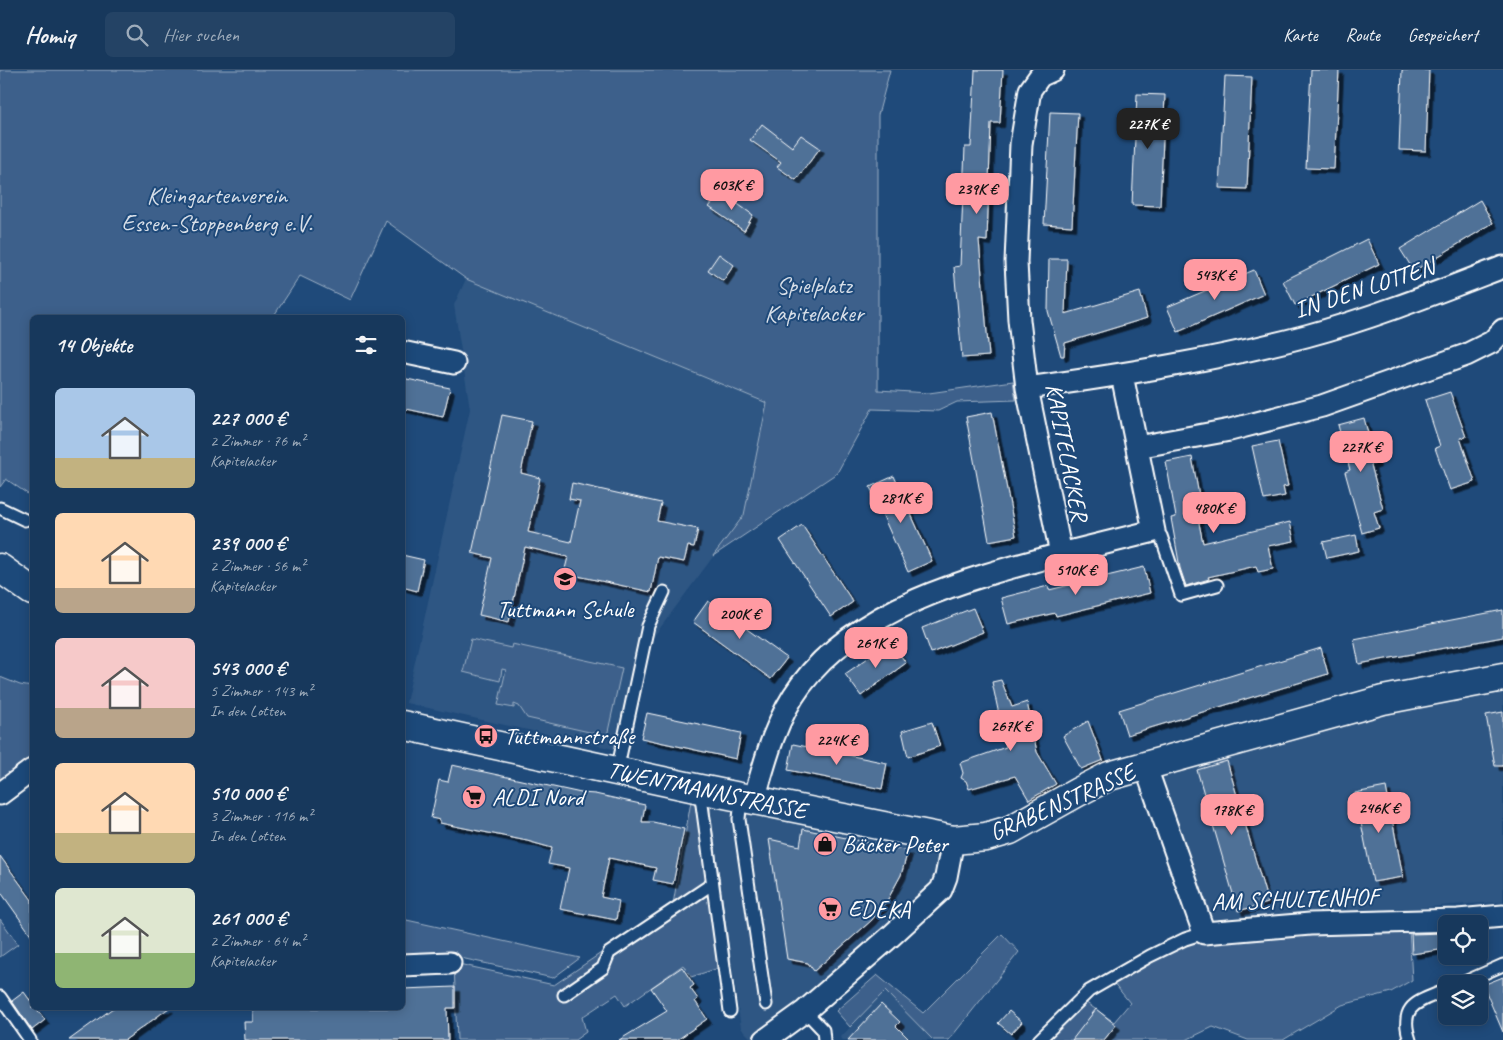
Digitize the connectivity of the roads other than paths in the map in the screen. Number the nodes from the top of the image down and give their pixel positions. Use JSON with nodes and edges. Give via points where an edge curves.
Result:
{"nodes":[{"id":1,"x":1053,"y":70,"type":"edge"},
{"id":2,"x":1503,"y":267,"type":"edge"},
{"id":3,"x":1503,"y":330,"type":"edge"},
{"id":4,"x":405,"y":353,"type":"edge"},
{"id":5,"x":454,"y":363,"type":"dead end"},
{"id":6,"x":1122,"y":375,"type":"junction"},
{"id":7,"x":1027,"y":388,"type":"junction"},
{"id":8,"x":1137,"y":447,"type":"junction"},
{"id":9,"x":0,"y":508,"type":"edge"},
{"id":10,"x":25,"y":520,"type":"dead end"},
{"id":11,"x":1154,"y":531,"type":"junction"},
{"id":12,"x":1060,"y":554,"type":"junction"},
{"id":13,"x":0,"y":568,"type":"edge"},
{"id":14,"x":1217,"y":585,"type":"dead end"},
{"id":15,"x":30,"y":590,"type":"edge"},
{"id":16,"x":664,"y":592,"type":"dead end"},
{"id":17,"x":1503,"y":676,"type":"edge"},
{"id":18,"x":405,"y":726,"type":"edge"},
{"id":19,"x":1145,"y":765,"type":"junction"},
{"id":20,"x":617,"y":771,"type":"junction"},
{"id":21,"x":30,"y":772,"type":"edge"},
{"id":22,"x":700,"y":789,"type":"junction"},
{"id":23,"x":0,"y":794,"type":"edge"},
{"id":24,"x":747,"y":799,"type":"junction"},
{"id":25,"x":953,"y":840,"type":"junction"},
{"id":26,"x":712,"y":884,"type":"junction"},
{"id":27,"x":1503,"y":916,"type":"edge"},
{"id":28,"x":1204,"y":933,"type":"junction"},
{"id":29,"x":450,"y":963,"type":"dead end"},
{"id":30,"x":405,"y":965,"type":"edge"},
{"id":31,"x":1503,"y":965,"type":"edge"},
{"id":32,"x":1480,"y":975,"type":"edge"},
{"id":33,"x":1438,"y":993,"type":"edge"},
{"id":34,"x":564,"y":995,"type":"dead end"},
{"id":35,"x":0,"y":997,"type":"edge"},
{"id":36,"x":766,"y":1004,"type":"dead end"},
{"id":37,"x":730,"y":1011,"type":"dead end"},
{"id":38,"x":805,"y":1011,"type":"junction"},
{"id":39,"x":30,"y":1040,"type":"edge"},
{"id":40,"x":765,"y":1040,"type":"edge"},
{"id":41,"x":824,"y":1040,"type":"edge"},
{"id":42,"x":1039,"y":1040,"type":"edge"},
{"id":43,"x":1410,"y":1040,"type":"edge"}],
"edges":[{"from":1,"to":7,"type":"street","name":"KAPITELACKER","via":[[1040,76],[1030,90],[1021,144],[1016,262]]},
{"from":2,"to":6,"type":"street","name":"IN DEN LOTTEN","via":[[1403,305],[1308,335]]},
{"from":3,"to":8,"type":"street","via":[[1492,342],[1466,355],[1322,406],[1230,430]]},
{"from":4,"to":5,"type":"street"},
{"from":6,"to":7,"type":"street","name":"IN DEN LOTTEN"},
{"from":6,"to":8,"type":"street"},
{"from":7,"to":12,"type":"street","name":"KAPITELACKER"},
{"from":8,"to":11,"type":"street"},
{"from":9,"to":10,"type":"lane"},
{"from":11,"to":12,"type":"street"},
{"from":11,"to":14,"type":"lane","via":[[1161,536],[1181,595]]},
{"from":12,"to":24,"type":"street","name":"KAPITELACKER","via":[[955,584],[918,599],[856,633],[828,654],[801,685],[782,716]]},
{"from":13,"to":15,"type":"street"},
{"from":16,"to":20,"type":"lane","via":[[648,626]]},
{"from":17,"to":19,"type":"street","name":"GRABENSTRASSE","via":[[1383,700]]},
{"from":18,"to":20,"type":"street","name":"TWENTMANNSTRASSE"},
{"from":19,"to":25,"type":"street","name":"GRABENSTRASSE","via":[[1109,776],[1010,830],[986,837]]},
{"from":19,"to":28,"type":"street","name":"AM SCHULTENHOF"},
{"from":20,"to":22,"type":"street","name":"TWENTMANNSTRASSE"},
{"from":21,"to":23,"type":"street"},
{"from":22,"to":24,"type":"street","name":"TWENTMANNSTRASSE"},
{"from":22,"to":26,"type":"lane"},
{"from":24,"to":25,"type":"street","name":"TWENTMANNSTRASSE"},
{"from":24,"to":36,"type":"lane","via":[[739,819]]},
{"from":25,"to":38,"type":"street","via":[[941,890]]},
{"from":26,"to":34,"type":"lane","via":[[609,953],[603,968]]},
{"from":26,"to":37,"type":"lane"},
{"from":27,"to":28,"type":"street","name":"AM SCHULTENHOF","via":[[1310,924]]},
{"from":28,"to":42,"type":"lane","via":[[1150,956],[1089,991]]},
{"from":29,"to":30,"type":"street"},
{"from":31,"to":32,"type":"lane"},
{"from":33,"to":43,"type":"lane","via":[[1413,1004],[1406,1016]]},
{"from":35,"to":39,"type":"lane"},
{"from":38,"to":40,"type":"street"},
{"from":38,"to":41,"type":"lane","via":[[822,1030]]}]}
